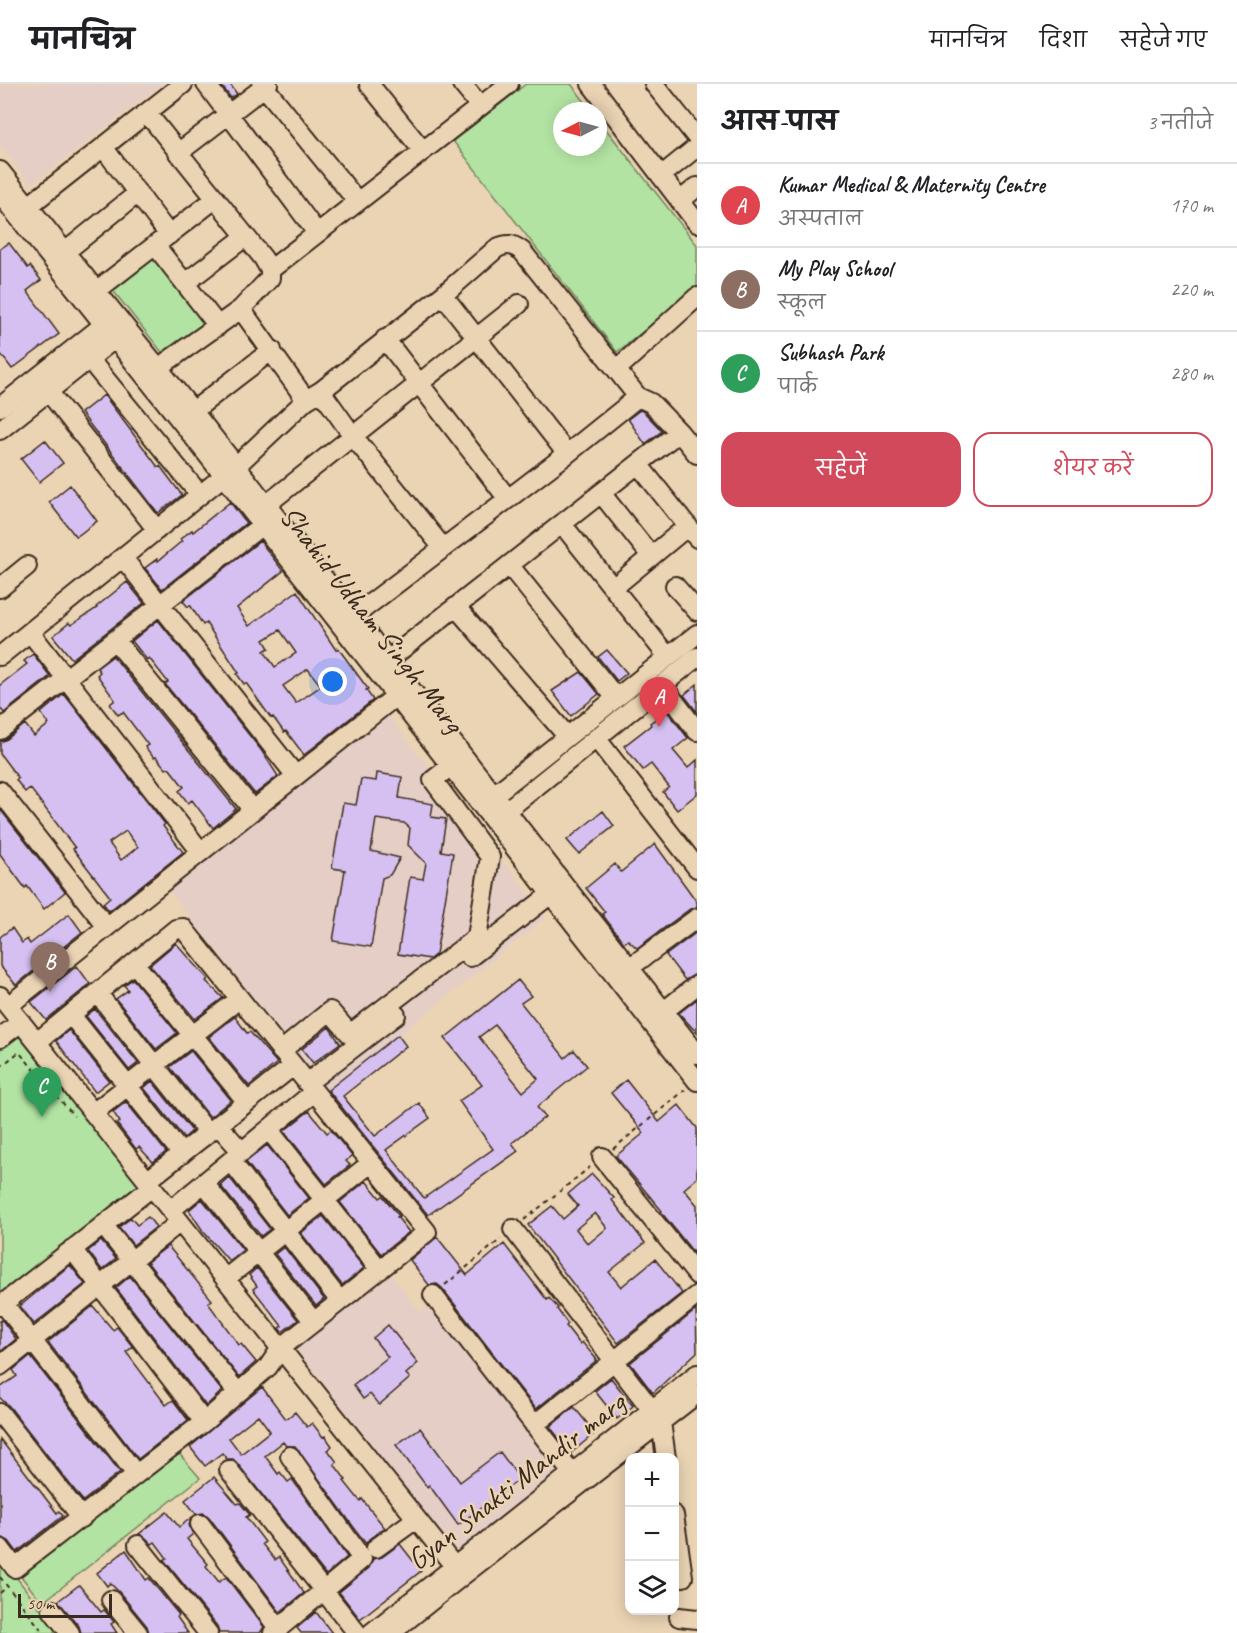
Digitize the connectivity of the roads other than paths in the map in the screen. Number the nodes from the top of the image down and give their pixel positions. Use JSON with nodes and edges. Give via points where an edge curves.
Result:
{"nodes":[{"id":1,"x":183,"y":84,"type":"edge"},
{"id":2,"x":206,"y":84,"type":"edge"},
{"id":3,"x":369,"y":84,"type":"edge"},
{"id":4,"x":462,"y":84,"type":"edge"},
{"id":5,"x":509,"y":84,"type":"edge"},
{"id":6,"x":591,"y":84,"type":"edge"},
{"id":7,"x":654,"y":84,"type":"edge"},
{"id":8,"x":264,"y":85,"type":"edge"},
{"id":9,"x":480,"y":106,"type":"junction"},
{"id":10,"x":147,"y":113,"type":"junction"},
{"id":11,"x":228,"y":114,"type":"junction"},
{"id":12,"x":697,"y":138,"type":"edge"},
{"id":13,"x":103,"y":147,"type":"junction"},
{"id":14,"x":697,"y":147,"type":"edge"},
{"id":15,"x":423,"y":151,"type":"junction"},
{"id":16,"x":178,"y":153,"type":"junction"},
{"id":17,"x":0,"y":171,"type":"edge"},
{"id":18,"x":661,"y":176,"type":"junction"},
{"id":19,"x":697,"y":187,"type":"edge"},
{"id":20,"x":138,"y":193,"type":"junction"},
{"id":21,"x":0,"y":194,"type":"edge"},
{"id":22,"x":215,"y":199,"type":"junction"},
{"id":23,"x":357,"y":201,"type":"junction"},
{"id":24,"x":680,"y":201,"type":"junction"},
{"id":25,"x":23,"y":211,"type":"junction"},
{"id":26,"x":697,"y":224,"type":"edge"},
{"id":27,"x":317,"y":233,"type":"junction"},
{"id":28,"x":245,"y":237,"type":"junction"},
{"id":29,"x":162,"y":240,"type":"junction"},
{"id":30,"x":65,"y":252,"type":"junction"},
{"id":31,"x":270,"y":270,"type":"junction"},
{"id":32,"x":185,"y":283,"type":"junction"},
{"id":33,"x":96,"y":291,"type":"junction"},
{"id":34,"x":443,"y":295,"type":"junction"},
{"id":35,"x":697,"y":297,"type":"edge"},
{"id":36,"x":519,"y":304,"type":"dead end"},
{"id":37,"x":241,"y":309,"type":"junction"},
{"id":38,"x":218,"y":326,"type":"junction"},
{"id":39,"x":115,"y":327,"type":"junction"},
{"id":40,"x":476,"y":338,"type":"junction"},
{"id":41,"x":385,"y":339,"type":"junction"},
{"id":42,"x":272,"y":351,"type":"junction"},
{"id":43,"x":89,"y":359,"type":"junction"},
{"id":44,"x":158,"y":368,"type":"junction"},
{"id":45,"x":616,"y":369,"type":"junction"},
{"id":46,"x":418,"y":384,"type":"junction"},
{"id":47,"x":48,"y":391,"type":"junction"},
{"id":48,"x":314,"y":395,"type":"junction"},
{"id":49,"x":4,"y":397,"type":"edge"},
{"id":50,"x":638,"y":397,"type":"junction"},
{"id":51,"x":193,"y":411,"type":"junction"},
{"id":52,"x":0,"y":430,"type":"edge"},
{"id":53,"x":679,"y":432,"type":"junction"},
{"id":54,"x":353,"y":436,"type":"junction"},
{"id":55,"x":567,"y":454,"type":"junction"},
{"id":56,"x":697,"y":454,"type":"edge"},
{"id":57,"x":638,"y":464,"type":"junction"},
{"id":58,"x":230,"y":471,"type":"junction"},
{"id":59,"x":601,"y":493,"type":"junction"},
{"id":60,"x":200,"y":495,"type":"junction"},
{"id":61,"x":508,"y":499,"type":"junction"},
{"id":62,"x":266,"y":505,"type":"junction"},
{"id":63,"x":562,"y":524,"type":"junction"},
{"id":64,"x":262,"y":525,"type":"junction"},
{"id":65,"x":157,"y":530,"type":"junction"},
{"id":66,"x":693,"y":532,"type":"edge"},
{"id":67,"x":443,"y":548,"type":"junction"},
{"id":68,"x":651,"y":556,"type":"junction"},
{"id":69,"x":123,"y":558,"type":"junction"},
{"id":70,"x":509,"y":565,"type":"junction"},
{"id":71,"x":27,"y":566,"type":"dead end"},
{"id":72,"x":675,"y":586,"type":"dead end"},
{"id":73,"x":0,"y":588,"type":"edge"},
{"id":74,"x":613,"y":588,"type":"junction"},
{"id":75,"x":160,"y":605,"type":"junction"},
{"id":76,"x":456,"y":607,"type":"junction"},
{"id":77,"x":697,"y":611,"type":"edge"},
{"id":78,"x":354,"y":616,"type":"junction"},
{"id":79,"x":30,"y":632,"type":"junction"},
{"id":80,"x":697,"y":634,"type":"edge"},
{"id":81,"x":115,"y":640,"type":"junction"},
{"id":82,"x":0,"y":656,"type":"edge"},
{"id":83,"x":668,"y":657,"type":"junction"},
{"id":84,"x":697,"y":657,"type":"edge"},
{"id":85,"x":388,"y":660,"type":"junction"},
{"id":86,"x":66,"y":678,"type":"junction"},
{"id":87,"x":662,"y":685,"type":"junction"},
{"id":88,"x":396,"y":696,"type":"junction"},
{"id":89,"x":615,"y":698,"type":"junction"},
{"id":90,"x":0,"y":730,"type":"edge"},
{"id":91,"x":697,"y":731,"type":"edge"},
{"id":92,"x":567,"y":736,"type":"junction"},
{"id":93,"x":596,"y":738,"type":"junction"},
{"id":94,"x":451,"y":766,"type":"junction"},
{"id":95,"x":296,"y":776,"type":"junction"},
{"id":96,"x":0,"y":791,"type":"edge"},
{"id":97,"x":488,"y":800,"type":"junction"},
{"id":98,"x":253,"y":810,"type":"junction"},
{"id":99,"x":500,"y":816,"type":"junction"},
{"id":100,"x":201,"y":852,"type":"junction"},
{"id":101,"x":697,"y":868,"type":"edge"},
{"id":102,"x":551,"y":894,"type":"junction"},
{"id":103,"x":697,"y":918,"type":"edge"},
{"id":104,"x":107,"y":927,"type":"junction"},
{"id":105,"x":135,"y":964,"type":"junction"},
{"id":106,"x":629,"y":968,"type":"junction"},
{"id":107,"x":697,"y":985,"type":"edge"},
{"id":108,"x":98,"y":994,"type":"junction"},
{"id":109,"x":240,"y":999,"type":"junction"},
{"id":110,"x":4,"y":1001,"type":"edge"},
{"id":111,"x":664,"y":1011,"type":"junction"},
{"id":112,"x":71,"y":1015,"type":"junction"},
{"id":113,"x":21,"y":1022,"type":"junction"},
{"id":114,"x":193,"y":1035,"type":"junction"},
{"id":115,"x":0,"y":1038,"type":"edge"},
{"id":116,"x":37,"y":1042,"type":"junction"},
{"id":117,"x":697,"y":1054,"type":"edge"},
{"id":118,"x":287,"y":1059,"type":"junction"},
{"id":119,"x":154,"y":1066,"type":"junction"},
{"id":120,"x":697,"y":1081,"type":"edge"},
{"id":121,"x":127,"y":1087,"type":"junction"},
{"id":122,"x":311,"y":1088,"type":"junction"},
{"id":123,"x":247,"y":1102,"type":"junction"},
{"id":124,"x":84,"y":1115,"type":"junction"},
{"id":125,"x":213,"y":1129,"type":"junction"},
{"id":126,"x":269,"y":1130,"type":"junction"},
{"id":127,"x":182,"y":1154,"type":"junction"},
{"id":128,"x":236,"y":1157,"type":"junction"},
{"id":129,"x":602,"y":1157,"type":"road end"},
{"id":130,"x":371,"y":1163,"type":"junction"},
{"id":131,"x":204,"y":1183,"type":"junction"},
{"id":132,"x":150,"y":1184,"type":"junction"},
{"id":133,"x":325,"y":1200,"type":"junction"},
{"id":134,"x":175,"y":1216,"type":"junction"},
{"id":135,"x":103,"y":1226,"type":"junction"},
{"id":136,"x":513,"y":1229,"type":"road end"},
{"id":137,"x":285,"y":1231,"type":"junction"},
{"id":138,"x":72,"y":1249,"type":"junction"},
{"id":139,"x":259,"y":1252,"type":"junction"},
{"id":140,"x":132,"y":1261,"type":"junction"},
{"id":141,"x":380,"y":1270,"type":"junction"},
{"id":142,"x":697,"y":1275,"type":"edge"},
{"id":143,"x":225,"y":1279,"type":"junction"},
{"id":144,"x":100,"y":1286,"type":"junction"},
{"id":145,"x":433,"y":1295,"type":"road end"},
{"id":146,"x":697,"y":1295,"type":"edge"},
{"id":147,"x":340,"y":1301,"type":"junction"},
{"id":148,"x":1,"y":1305,"type":"edge"},
{"id":149,"x":314,"y":1322,"type":"junction"},
{"id":150,"x":32,"y":1340,"type":"junction"},
{"id":151,"x":281,"y":1348,"type":"junction"},
{"id":152,"x":615,"y":1361,"type":"junction"},
{"id":153,"x":0,"y":1366,"type":"edge"},
{"id":154,"x":697,"y":1374,"type":"edge"},
{"id":155,"x":238,"y":1393,"type":"junction"},
{"id":156,"x":692,"y":1396,"type":"edge"},
{"id":157,"x":0,"y":1413,"type":"edge"},
{"id":158,"x":657,"y":1416,"type":"junction"},
{"id":159,"x":204,"y":1422,"type":"junction"},
{"id":160,"x":534,"y":1425,"type":"junction"},
{"id":161,"x":665,"y":1453,"type":"edge"},
{"id":162,"x":290,"y":1456,"type":"dead end"},
{"id":163,"x":230,"y":1470,"type":"dead end"},
{"id":164,"x":572,"y":1473,"type":"junction"},
{"id":165,"x":136,"y":1474,"type":"junction"},
{"id":166,"x":82,"y":1518,"type":"junction"},
{"id":167,"x":416,"y":1519,"type":"junction"},
{"id":168,"x":200,"y":1524,"type":"dead end"},
{"id":169,"x":138,"y":1545,"type":"dead end"},
{"id":170,"x":679,"y":1546,"type":"edge"},
{"id":171,"x":0,"y":1548,"type":"edge"},
{"id":172,"x":376,"y":1548,"type":"dead end"},
{"id":173,"x":458,"y":1571,"type":"junction"},
{"id":174,"x":683,"y":1577,"type":"dead end"},
{"id":175,"x":324,"y":1592,"type":"junction"},
{"id":176,"x":111,"y":1600,"type":"dead end"},
{"id":177,"x":52,"y":1610,"type":"dead end"},
{"id":178,"x":276,"y":1631,"type":"edge"},
{"id":179,"x":70,"y":1633,"type":"edge"},
{"id":180,"x":138,"y":1633,"type":"edge"},
{"id":181,"x":208,"y":1633,"type":"edge"},
{"id":182,"x":357,"y":1633,"type":"edge"},
{"id":183,"x":371,"y":1633,"type":"edge"},
{"id":184,"x":391,"y":1633,"type":"edge"}],
"edges":[{"from":1,"to":10,"type":"street"},
{"from":2,"to":11,"type":"street"},
{"from":3,"to":15,"type":"street"},
{"from":4,"to":9,"type":"street"},
{"from":5,"to":9,"type":"street"},
{"from":6,"to":18,"type":"street"},
{"from":7,"to":12,"type":"street"},
{"from":8,"to":11,"type":"street"},
{"from":8,"to":23,"type":"street"},
{"from":9,"to":15,"type":"street"},
{"from":10,"to":13,"type":"street"},
{"from":10,"to":16,"type":"street"},
{"from":11,"to":16,"type":"street"},
{"from":11,"to":27,"type":"street"},
{"from":13,"to":20,"type":"street"},
{"from":13,"to":25,"type":"street"},
{"from":14,"to":18,"type":"street"},
{"from":15,"to":23,"type":"street"},
{"from":16,"to":22,"type":"street"},
{"from":17,"to":25,"type":"street","name":"Shahid Udham Singh Marg"},
{"from":18,"to":24,"type":"street"},
{"from":19,"to":24,"type":"street"},
{"from":20,"to":29,"type":"street"},
{"from":20,"to":30,"type":"street"},
{"from":21,"to":25,"type":"street","name":"Shahid Udham Singh Marg"},
{"from":22,"to":28,"type":"street"},
{"from":22,"to":29,"type":"street"},
{"from":23,"to":27,"type":"street"},
{"from":24,"to":26,"type":"street"},
{"from":25,"to":30,"type":"street","name":"Shahid Udham Singh Marg"},
{"from":25,"to":39,"type":"street","name":"Shahid Udham Singh Marg"},
{"from":27,"to":31,"type":"street"},
{"from":28,"to":31,"type":"street"},
{"from":28,"to":32,"type":"street"},
{"from":29,"to":32,"type":"street"},
{"from":29,"to":33,"type":"street"},
{"from":30,"to":33,"type":"street","name":"Shahid Udham Singh Marg"},
{"from":31,"to":37,"type":"street","via":[[270,278]]},
{"from":32,"to":38,"type":"street"},
{"from":33,"to":39,"type":"street","name":"Shahid Udham Singh Marg"},
{"from":34,"to":40,"type":"street"},
{"from":34,"to":41,"type":"street"},
{"from":34,"to":45,"type":"street","via":[[497,248],[514,245]]},
{"from":35,"to":45,"type":"street"},
{"from":36,"to":40,"type":"street"},
{"from":37,"to":38,"type":"street"},
{"from":37,"to":42,"type":"street"},
{"from":38,"to":44,"type":"street"},
{"from":39,"to":43,"type":"street"},
{"from":39,"to":44,"type":"street","name":"Shahid Udham Singh Marg"},
{"from":39,"to":49,"type":"street"},
{"from":39,"to":58,"type":"street","name":"Shahid Udham Singh Marg"},
{"from":40,"to":46,"type":"street"},
{"from":40,"to":55,"type":"street"},
{"from":41,"to":46,"type":"street"},
{"from":41,"to":48,"type":"street"},
{"from":42,"to":48,"type":"street"},
{"from":42,"to":51,"type":"street"},
{"from":43,"to":47,"type":"street"},
{"from":43,"to":60,"type":"street"},
{"from":44,"to":51,"type":"street","name":"Shahid Udham Singh Marg"},
{"from":45,"to":50,"type":"street"},
{"from":46,"to":54,"type":"street"},
{"from":46,"to":61,"type":"street"},
{"from":47,"to":52,"type":"street"},
{"from":47,"to":65,"type":"street"},
{"from":48,"to":54,"type":"street"},
{"from":48,"to":58,"type":"street"},
{"from":50,"to":53,"type":"street","via":[[651,403]]},
{"from":50,"to":55,"type":"street"},
{"from":51,"to":58,"type":"street","name":"Shahid Udham Singh Marg"},
{"from":53,"to":56,"type":"street"},
{"from":53,"to":57,"type":"street"},
{"from":54,"to":62,"type":"street"},
{"from":54,"to":67,"type":"street"},
{"from":55,"to":61,"type":"street"},
{"from":57,"to":59,"type":"street"},
{"from":57,"to":66,"type":"street"},
{"from":58,"to":60,"type":"street"},
{"from":58,"to":62,"type":"street","name":"Shahid Udham Singh Marg"},
{"from":58,"to":64,"type":"street","name":"Shahid Udham Singh Marg"},
{"from":59,"to":63,"type":"street"},
{"from":59,"to":68,"type":"street"},
{"from":60,"to":65,"type":"street"},
{"from":61,"to":67,"type":"street"},
{"from":62,"to":78,"type":"street","name":"Shahid Udham Singh Marg"},
{"from":63,"to":70,"type":"street"},
{"from":63,"to":74,"type":"street"},
{"from":64,"to":75,"type":"street"},
{"from":64,"to":88,"type":"street","name":"Shahid Udham Singh Marg"},
{"from":65,"to":69,"type":"street"},
{"from":66,"to":68,"type":"street"},
{"from":67,"to":78,"type":"street"},
{"from":68,"to":74,"type":"street"},
{"from":69,"to":75,"type":"street"},
{"from":69,"to":79,"type":"street"},
{"from":70,"to":76,"type":"street"},
{"from":70,"to":89,"type":"street"},
{"from":71,"to":73,"type":"street"},
{"from":72,"to":77,"type":"street"},
{"from":74,"to":83,"type":"street"},
{"from":75,"to":81,"type":"street"},
{"from":75,"to":95,"type":"street"},
{"from":76,"to":85,"type":"street"},
{"from":76,"to":92,"type":"street"},
{"from":78,"to":85,"type":"street","name":"Shahid Udham Singh Marg"},
{"from":79,"to":82,"type":"street"},
{"from":79,"to":86,"type":"street"},
{"from":80,"to":83,"type":"street"},
{"from":81,"to":86,"type":"street"},
{"from":81,"to":98,"type":"street"},
{"from":83,"to":89,"type":"street"},
{"from":84,"to":87,"type":"street"},
{"from":85,"to":97,"type":"street","name":"Shahid Udham Singh Marg"},
{"from":86,"to":90,"type":"street"},
{"from":86,"to":100,"type":"street"},
{"from":87,"to":91,"type":"street"},
{"from":87,"to":93,"type":"street"},
{"from":88,"to":94,"type":"street","name":"Shahid Udham Singh Marg"},
{"from":88,"to":95,"type":"street"},
{"from":89,"to":92,"type":"street"},
{"from":92,"to":97,"type":"street"},
{"from":93,"to":99,"type":"street"},
{"from":93,"to":101,"type":"street"},
{"from":94,"to":97,"type":"street","name":"Shahid Udham Singh Marg"},
{"from":94,"to":118,"type":"street","via":[[433,780],[490,857],[477,938],[350,1034],[330,1011]]},
{"from":95,"to":98,"type":"street"},
{"from":96,"to":104,"type":"street"},
{"from":97,"to":99,"type":"street","name":"Shahid Udham Singh Marg"},
{"from":98,"to":100,"type":"street"},
{"from":99,"to":102,"type":"street","name":"Shahid Udham Singh Marg"},
{"from":99,"to":106,"type":"street","name":"Shahid Udham Singh Marg"},
{"from":100,"to":104,"type":"street"},
{"from":102,"to":120,"type":"street","name":"Shahid Udham Singh Marg"},
{"from":102,"to":122,"type":"street"},
{"from":103,"to":106,"type":"street"},
{"from":104,"to":110,"type":"street"},
{"from":105,"to":108,"type":"street"},
{"from":105,"to":109,"type":"street","via":[[176,929],[183,928]]},
{"from":105,"to":114,"type":"street"},
{"from":106,"to":111,"type":"street","name":"Shahid Udham Singh Marg"},
{"from":107,"to":111,"type":"street"},
{"from":108,"to":112,"type":"street"},
{"from":108,"to":119,"type":"street"},
{"from":109,"to":114,"type":"street"},
{"from":109,"to":118,"type":"street"},
{"from":110,"to":113,"type":"street"},
{"from":111,"to":117,"type":"street","name":"Shahid Udham Singh Marg"},
{"from":112,"to":116,"type":"street"},
{"from":112,"to":121,"type":"street"},
{"from":113,"to":115,"type":"street"},
{"from":113,"to":116,"type":"street"},
{"from":114,"to":119,"type":"street"},
{"from":114,"to":123,"type":"street"},
{"from":116,"to":124,"type":"street"},
{"from":118,"to":122,"type":"street"},
{"from":118,"to":123,"type":"street"},
{"from":119,"to":121,"type":"street"},
{"from":119,"to":125,"type":"street"},
{"from":121,"to":124,"type":"street"},
{"from":121,"to":127,"type":"street"},
{"from":122,"to":126,"type":"street"},
{"from":122,"to":130,"type":"street"},
{"from":123,"to":125,"type":"street"},
{"from":124,"to":132,"type":"street"},
{"from":125,"to":127,"type":"street"},
{"from":125,"to":128,"type":"street"},
{"from":126,"to":128,"type":"street"},
{"from":126,"to":133,"type":"street"},
{"from":127,"to":132,"type":"street"},
{"from":128,"to":131,"type":"street"},
{"from":128,"to":137,"type":"street"},
{"from":129,"to":142,"type":"street"},
{"from":130,"to":133,"type":"street"},
{"from":130,"to":141,"type":"street","via":[[427,1232]]},
{"from":131,"to":134,"type":"street"},
{"from":131,"to":139,"type":"street"},
{"from":132,"to":134,"type":"street"},
{"from":132,"to":135,"type":"street"},
{"from":133,"to":137,"type":"street"},
{"from":133,"to":141,"type":"street"},
{"from":134,"to":140,"type":"street"},
{"from":134,"to":143,"type":"street"},
{"from":135,"to":138,"type":"street"},
{"from":135,"to":140,"type":"street"},
{"from":136,"to":152,"type":"street"},
{"from":137,"to":139,"type":"street"},
{"from":137,"to":147,"type":"street"},
{"from":138,"to":144,"type":"street"},
{"from":138,"to":148,"type":"street"},
{"from":139,"to":143,"type":"street"},
{"from":139,"to":149,"type":"street"},
{"from":140,"to":144,"type":"street"},
{"from":140,"to":155,"type":"street"},
{"from":141,"to":147,"type":"street"},
{"from":143,"to":151,"type":"street"},
{"from":144,"to":150,"type":"street"},
{"from":144,"to":159,"type":"street"},
{"from":145,"to":160,"type":"street"},
{"from":146,"to":152,"type":"street"},
{"from":147,"to":149,"type":"street"},
{"from":148,"to":150,"type":"street"},
{"from":149,"to":151,"type":"street"},
{"from":150,"to":153,"type":"street"},
{"from":150,"to":165,"type":"street"},
{"from":151,"to":155,"type":"street","via":[[268,1367]]},
{"from":151,"to":167,"type":"street"},
{"from":152,"to":158,"type":"street"},
{"from":152,"to":160,"type":"street"},
{"from":154,"to":156,"type":"street","name":"Gyan Shakti Mandir marg"},
{"from":155,"to":159,"type":"street"},
{"from":156,"to":158,"type":"street","name":"Gyan Shakti Mandir marg"},
{"from":157,"to":166,"type":"street"},
{"from":158,"to":161,"type":"street"},
{"from":158,"to":164,"type":"street","name":"Gyan Shakti Mandir marg"},
{"from":158,"to":173,"type":"street","name":"Gyan Shakti Mandir marg"},
{"from":159,"to":165,"type":"street"},
{"from":160,"to":164,"type":"street"},
{"from":162,"to":175,"type":"street","via":[[362,1559]]},
{"from":163,"to":175,"type":"street"},
{"from":164,"to":173,"type":"street","name":"Gyan Shakti Mandir marg"},
{"from":165,"to":166,"type":"street"},
{"from":166,"to":171,"type":"street","via":[[15,1568]]},
{"from":167,"to":172,"type":"street"},
{"from":167,"to":173,"type":"street"},
{"from":168,"to":178,"type":"street"},
{"from":169,"to":181,"type":"street"},
{"from":170,"to":174,"type":"street"},
{"from":173,"to":183,"type":"street","name":"Gyan Shakti Mandir marg"},
{"from":173,"to":184,"type":"street","name":"Gyan Shakti Mandir marg"},
{"from":175,"to":178,"type":"street"},
{"from":175,"to":182,"type":"street"},
{"from":176,"to":180,"type":"street"},
{"from":177,"to":179,"type":"street"}]}
